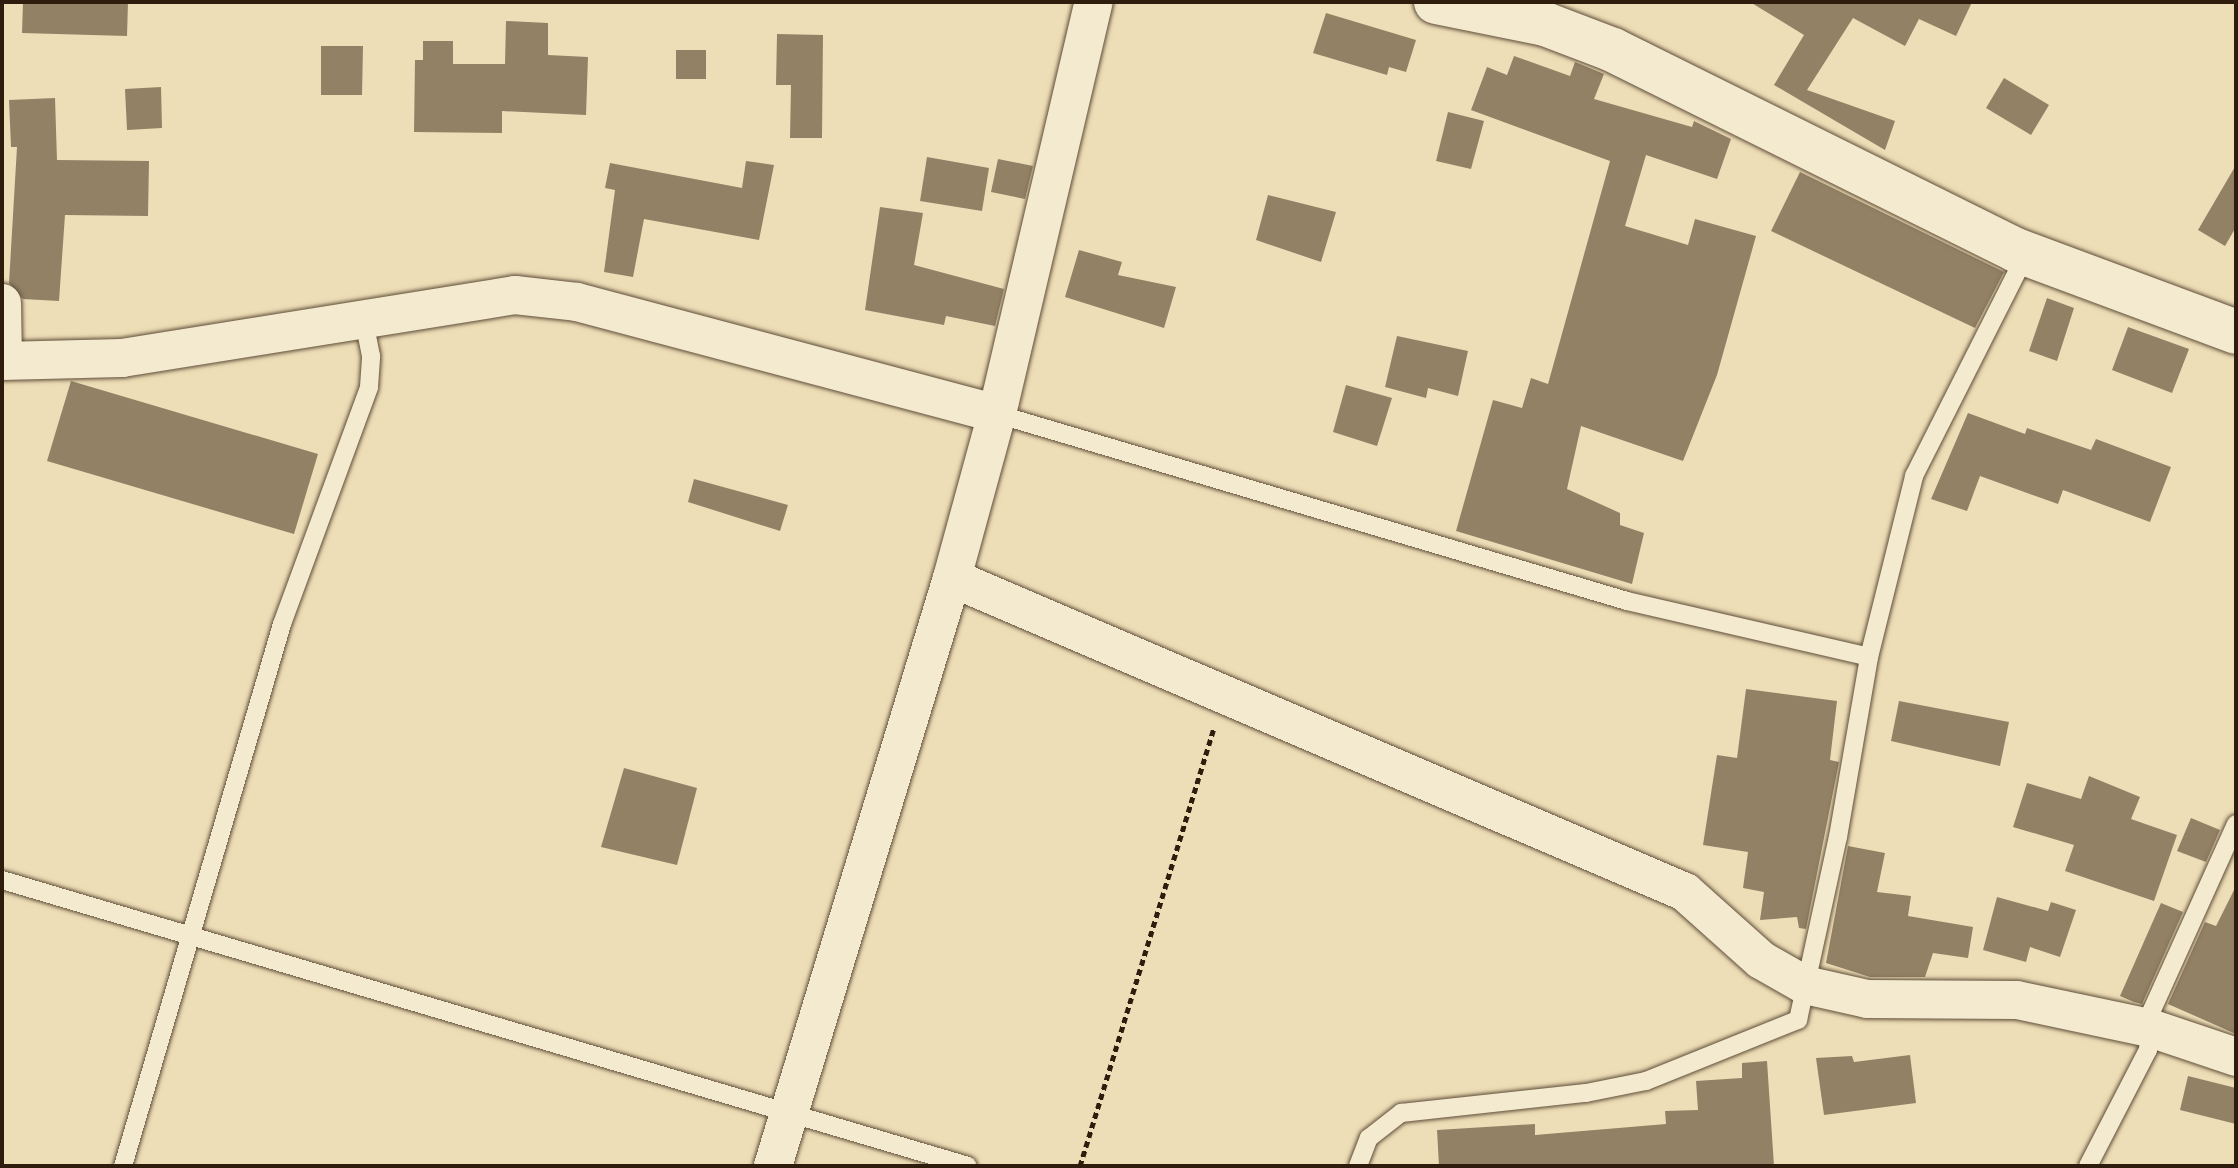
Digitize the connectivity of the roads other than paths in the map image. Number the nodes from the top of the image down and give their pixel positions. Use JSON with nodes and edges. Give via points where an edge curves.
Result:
{"nodes":[{"id":1,"x":1094,"y":2,"type":"edge"},
{"id":2,"x":1436,"y":2,"type":"edge"},
{"id":3,"x":1548,"y":13,"type":"edge"},
{"id":4,"x":2026,"y":254,"type":"junction"},
{"id":5,"x":2,"y":303,"type":"edge"},
{"id":6,"x":363,"y":316,"type":"junction"},
{"id":7,"x":2236,"y":332,"type":"edge"},
{"id":8,"x":3,"y":361,"type":"edge"},
{"id":9,"x":997,"y":414,"type":"junction"},
{"id":10,"x":952,"y":578,"type":"junction"},
{"id":11,"x":1869,"y":657,"type":"junction"},
{"id":12,"x":2236,"y":824,"type":"edge"},
{"id":13,"x":2,"y":880,"type":"edge"},
{"id":14,"x":189,"y":939,"type":"junction"},
{"id":15,"x":1805,"y":985,"type":"junction"},
{"id":16,"x":2150,"y":1028,"type":"junction"},
{"id":17,"x":2236,"y":1057,"type":"edge"},
{"id":18,"x":789,"y":1114,"type":"junction"},
{"id":19,"x":123,"y":1166,"type":"edge"},
{"id":20,"x":773,"y":1166,"type":"edge"},
{"id":21,"x":968,"y":1166,"type":"edge"},
{"id":22,"x":1358,"y":1166,"type":"edge"},
{"id":23,"x":2088,"y":1166,"type":"edge"}],
"edges":[{"from":1,"to":9,"type":"street"},
{"from":2,"to":3,"type":"street"},
{"from":3,"to":4,"type":"street"},
{"from":4,"to":7,"type":"street"},
{"from":4,"to":11,"type":"lane","via":[[1914,476]]},
{"from":5,"to":8,"type":"street"},
{"from":6,"to":8,"type":"street","via":[[122,358]]},
{"from":6,"to":9,"type":"street","via":[[515,295],[577,302]]},
{"from":6,"to":14,"type":"lane","via":[[371,356],[369,387],[282,624]]},
{"from":9,"to":10,"type":"street"},
{"from":9,"to":11,"type":"lane","via":[[1627,601]]},
{"from":10,"to":15,"type":"street","via":[[1685,892],[1761,960]]},
{"from":10,"to":18,"type":"street"},
{"from":11,"to":15,"type":"lane","via":[[1838,837]]},
{"from":12,"to":16,"type":"lane","via":[[2152,1010]]},
{"from":13,"to":14,"type":"lane"},
{"from":14,"to":18,"type":"lane"},
{"from":14,"to":19,"type":"lane"},
{"from":15,"to":16,"type":"street","via":[[1867,999],[2017,1000]]},
{"from":15,"to":22,"type":"lane","via":[[1798,1020],[1719,1056],[1646,1081],[1586,1093],[1401,1113],[1369,1138]]},
{"from":16,"to":17,"type":"street"},
{"from":16,"to":23,"type":"lane","via":[[2148,1050]]},
{"from":18,"to":20,"type":"street"},
{"from":18,"to":21,"type":"lane"}]}
